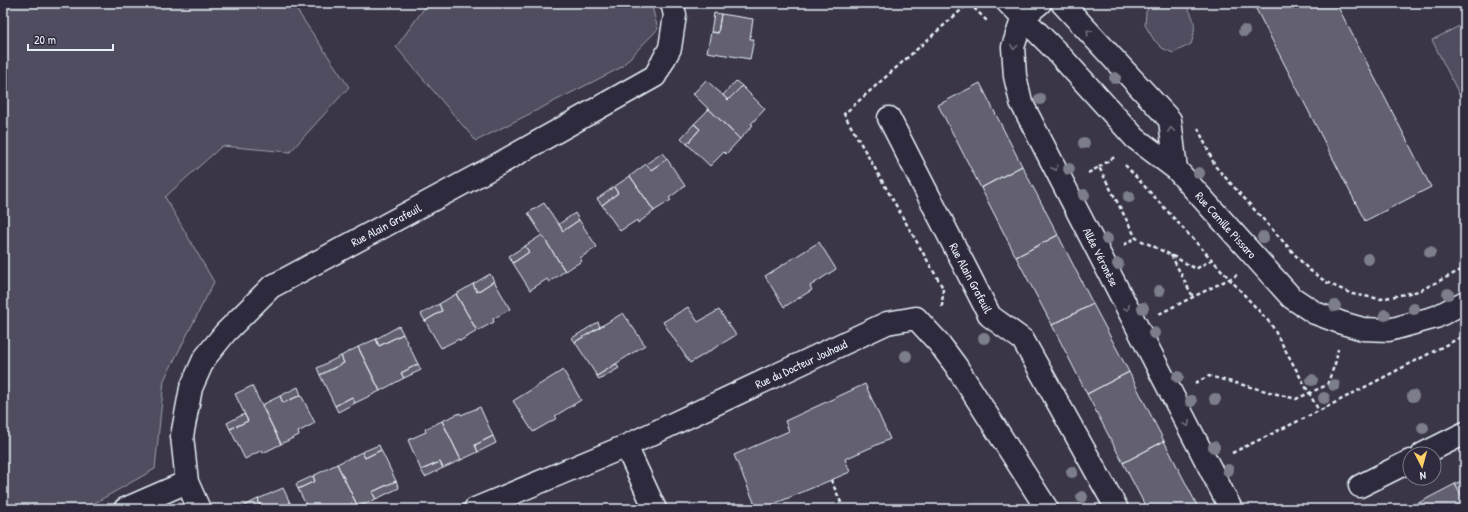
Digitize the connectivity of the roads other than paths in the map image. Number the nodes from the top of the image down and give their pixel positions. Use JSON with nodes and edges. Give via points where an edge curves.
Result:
{"nodes":[{"id":1,"x":672,"y":3,"type":"edge"},
{"id":2,"x":1040,"y":3,"type":"edge"},
{"id":3,"x":1062,"y":3,"type":"edge"},
{"id":4,"x":1016,"y":10,"type":"edge"},
{"id":5,"x":889,"y":118,"type":"dead end"},
{"id":6,"x":1176,"y":169,"type":"junction"},
{"id":7,"x":1465,"y":302,"type":"edge"},
{"id":8,"x":1465,"y":433,"type":"edge"},
{"id":9,"x":626,"y":446,"type":"junction"},
{"id":10,"x":1439,"y":446,"type":"edge"},
{"id":11,"x":1402,"y":465,"type":"edge"},
{"id":12,"x":187,"y":482,"type":"junction"},
{"id":13,"x":1360,"y":486,"type":"dead end"},
{"id":14,"x":125,"y":509,"type":"edge"},
{"id":15,"x":199,"y":509,"type":"edge"},
{"id":16,"x":475,"y":509,"type":"edge"},
{"id":17,"x":655,"y":509,"type":"edge"},
{"id":18,"x":1047,"y":509,"type":"edge"},
{"id":19,"x":1117,"y":509,"type":"edge"},
{"id":20,"x":1231,"y":509,"type":"edge"}],
"edges":[{"from":1,"to":12,"type":"street","name":"Rue Alain Grafeuil","via":[[675,15],[670,48],[655,76],[497,165],[271,286],[225,333],[204,359],[191,388],[182,436]]},
{"from":2,"to":4,"type":"street"},
{"from":6,"to":3,"type":"street","one_way":true,"via":[[1170,120]]},
{"from":4,"to":6,"type":"street","name":"Rue Camille Pissaro","via":[[1135,138]]},
{"from":4,"to":20,"type":"street","name":"Allée Véronèse","one_way":true,"via":[[1013,47],[1015,76],[1021,102]]},
{"from":5,"to":19,"type":"street","name":"Rue Alain Grafeuil","via":[[990,316],[1023,340]]},
{"from":6,"to":7,"type":"street","name":"Rue Camille Pissaro","via":[[1291,297],[1315,313],[1362,329],[1389,330],[1436,317]]},
{"from":8,"to":10,"type":"street"},
{"from":9,"to":16,"type":"street","name":"Rue du Docteur Jouhaud"},
{"from":9,"to":17,"type":"street"},
{"from":9,"to":18,"type":"street","name":"Rue du Docteur Jouhaud","via":[[887,323],[916,318],[940,343],[956,366]]},
{"from":11,"to":13,"type":"street"},
{"from":12,"to":14,"type":"street"},
{"from":12,"to":15,"type":"street","name":"Rue Alain Grafeuil"}]}
